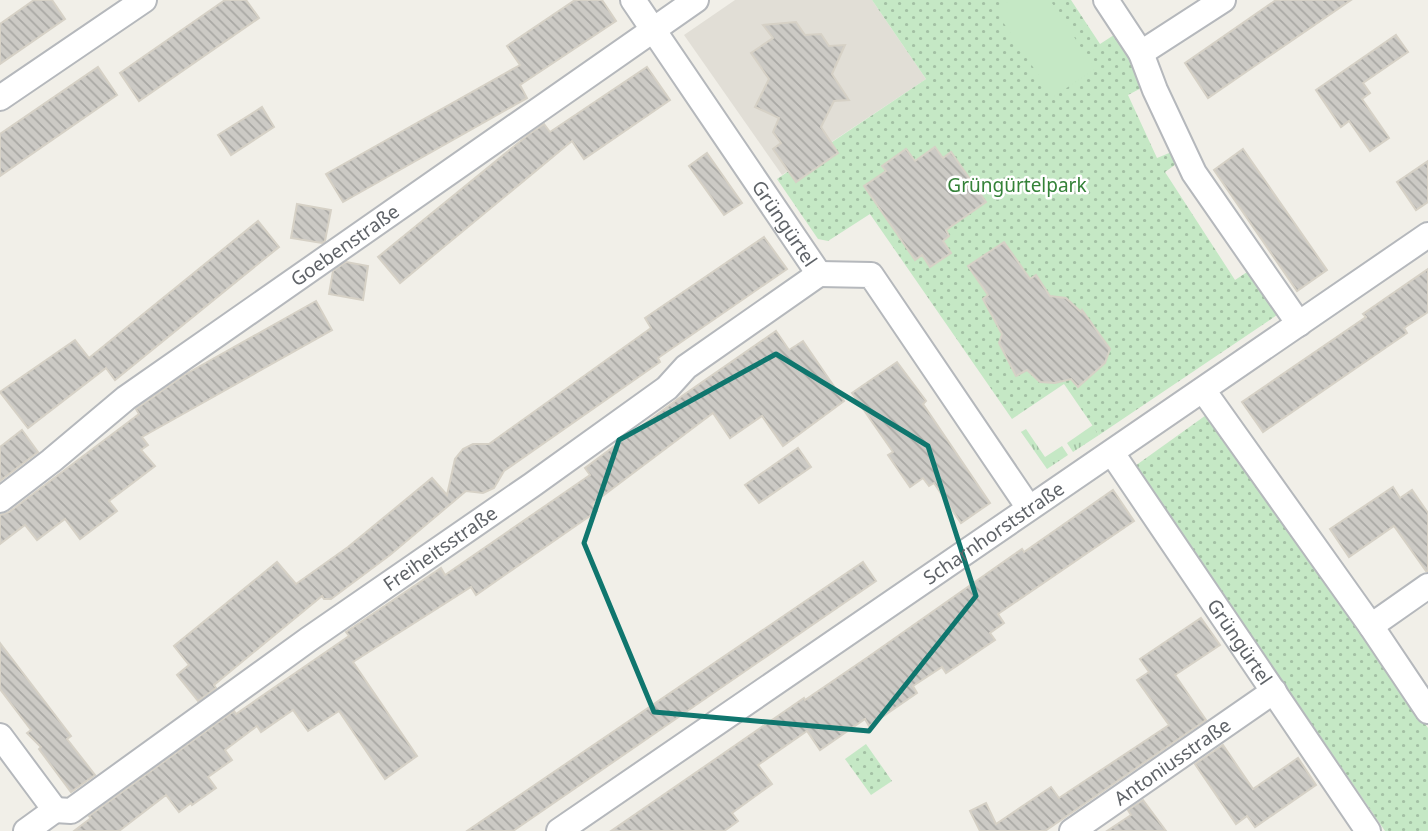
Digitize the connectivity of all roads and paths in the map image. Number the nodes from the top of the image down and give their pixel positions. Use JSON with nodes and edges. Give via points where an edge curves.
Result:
{"nodes":[{"id":1,"x":144,"y":0,"type":"edge"},
{"id":2,"x":633,"y":0,"type":"edge"},
{"id":3,"x":696,"y":0,"type":"edge"},
{"id":4,"x":1106,"y":0,"type":"edge"},
{"id":5,"x":1223,"y":0,"type":"edge"},
{"id":6,"x":654,"y":30,"type":"junction"},
{"id":7,"x":1141,"y":53,"type":"junction"},
{"id":8,"x":0,"y":98,"type":"edge"},
{"id":9,"x":1428,"y":235,"type":"edge"},
{"id":10,"x":820,"y":274,"type":"junction"},
{"id":11,"x":1299,"y":324,"type":"junction"},
{"id":12,"x":1203,"y":390,"type":"junction"},
{"id":13,"x":1112,"y":453,"type":"junction"},
{"id":14,"x":0,"y":500,"type":"edge"},
{"id":15,"x":1028,"y":509,"type":"junction"},
{"id":16,"x":1428,"y":586,"type":"edge"},
{"id":17,"x":1371,"y":626,"type":"junction"},
{"id":18,"x":1273,"y":691,"type":"junction"},
{"id":19,"x":1428,"y":711,"type":"edge"},
{"id":20,"x":0,"y":736,"type":"edge"},
{"id":21,"x":55,"y":810,"type":"junction"},
{"id":22,"x":26,"y":831,"type":"edge"},
{"id":23,"x":559,"y":831,"type":"edge"},
{"id":24,"x":1072,"y":831,"type":"edge"},
{"id":25,"x":1368,"y":831,"type":"edge"}],
"edges":[{"from":1,"to":8,"type":"street"},
{"from":2,"to":6,"type":"street","name":"Grüngürtel"},
{"from":3,"to":6,"type":"street","name":"Goebenstraße"},
{"from":4,"to":7,"type":"street"},
{"from":5,"to":7,"type":"street"},
{"from":6,"to":10,"type":"street","name":"Grüngürtel"},
{"from":6,"to":14,"type":"street","name":"Goebenstraße","via":[[126,398]]},
{"from":7,"to":11,"type":"street","via":[[1195,173]]},
{"from":9,"to":11,"type":"street","name":"Scharnhorststraße"},
{"from":10,"to":15,"type":"street","name":"Grüngürtel","via":[[871,275]]},
{"from":10,"to":21,"type":"street","name":"Freiheitsstraße","via":[[686,367],[667,388],[532,485],[71,811]]},
{"from":11,"to":12,"type":"street","name":"Scharnhorststraße"},
{"from":12,"to":13,"type":"street","name":"Scharnhorststraße"},
{"from":12,"to":17,"type":"street"},
{"from":13,"to":15,"type":"street","name":"Scharnhorststraße"},
{"from":13,"to":18,"type":"street","name":"Grüngürtel"},
{"from":15,"to":23,"type":"street","name":"Scharnhorststraße"},
{"from":16,"to":17,"type":"street"},
{"from":17,"to":19,"type":"street"},
{"from":18,"to":24,"type":"street","name":"Antoniusstraße"},
{"from":18,"to":25,"type":"street","name":"Grüngürtel"},
{"from":20,"to":21,"type":"street"},
{"from":21,"to":22,"type":"street","name":"Freiheitsstraße"}]}
